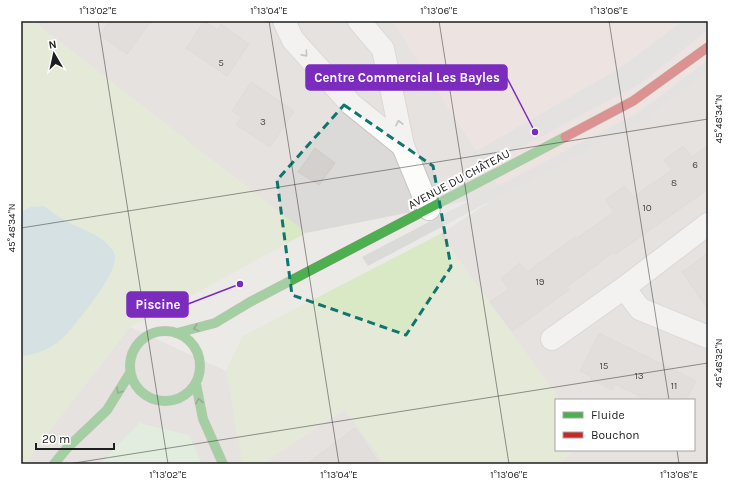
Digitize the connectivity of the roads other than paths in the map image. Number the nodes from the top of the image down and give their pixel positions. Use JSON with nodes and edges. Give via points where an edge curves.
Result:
{"nodes":[{"id":1,"x":284,"y":21,"type":"edge"},
{"id":2,"x":359,"y":21,"type":"edge"},
{"id":3,"x":708,"y":47,"type":"edge"},
{"id":4,"x":403,"y":146,"type":"junction"},
{"id":5,"x":429,"y":209,"type":"junction"},
{"id":6,"x":708,"y":224,"type":"edge"},
{"id":7,"x":624,"y":288,"type":"junction"},
{"id":8,"x":215,"y":323,"type":"junction"},
{"id":9,"x":177,"y":333,"type":"junction"},
{"id":10,"x":210,"y":336,"type":"dead end"},
{"id":11,"x":708,"y":337,"type":"edge"},
{"id":12,"x":552,"y":339,"type":"dead end"},
{"id":13,"x":206,"y":350,"type":"dead end"},
{"id":14,"x":200,"y":363,"type":"junction"},
{"id":15,"x":130,"y":373,"type":"junction"},
{"id":16,"x":196,"y":384,"type":"junction"},
{"id":17,"x":145,"y":396,"type":"junction"},
{"id":18,"x":133,"y":400,"type":"dead end"},
{"id":19,"x":174,"y":401,"type":"junction"},
{"id":20,"x":120,"y":405,"type":"dead end"},
{"id":21,"x":107,"y":410,"type":"junction"},
{"id":22,"x":203,"y":419,"type":"junction"},
{"id":23,"x":54,"y":464,"type":"edge"},
{"id":24,"x":223,"y":464,"type":"edge"}],
"edges":[{"from":1,"to":4,"type":"street","one_way":true,"via":[[292,40],[351,104]]},
{"from":4,"to":2,"type":"street","one_way":true,"via":[[384,49]]},
{"from":3,"to":5,"type":"main road","name":"AVENUE DU CHÂTEAU","via":[[633,101]]},
{"from":4,"to":5,"type":"street"},
{"from":5,"to":8,"type":"main road","name":"AVENUE DU CHÂTEAU","via":[[250,302]]},
{"from":6,"to":7,"type":"street"},
{"from":7,"to":11,"type":"street","via":[[640,309]]},
{"from":7,"to":12,"type":"street"},
{"from":8,"to":9,"type":"main road","name":"AVENUE DU CHÂTEAU","one_way":true},
{"from":8,"to":10,"type":"main road"},
{"from":9,"to":14,"type":"main road","via":[[193,345]]},
{"from":9,"to":15,"type":"main road","via":[[164,331],[150,334],[139,342],[131,356]]},
{"from":13,"to":14,"type":"main road"},
{"from":14,"to":16,"type":"main road"},
{"from":15,"to":17,"type":"main road","via":[[136,386]]},
{"from":15,"to":21,"type":"main road","one_way":true},
{"from":16,"to":19,"type":"main road","via":[[187,394]]},
{"from":22,"to":16,"type":"main road","one_way":true},
{"from":17,"to":18,"type":"main road"},
{"from":17,"to":19,"type":"main road","via":[[159,401]]},
{"from":19,"to":22,"type":"main road"},
{"from":20,"to":21,"type":"main road"},
{"from":21,"to":23,"type":"main road"},
{"from":22,"to":24,"type":"main road"}]}
